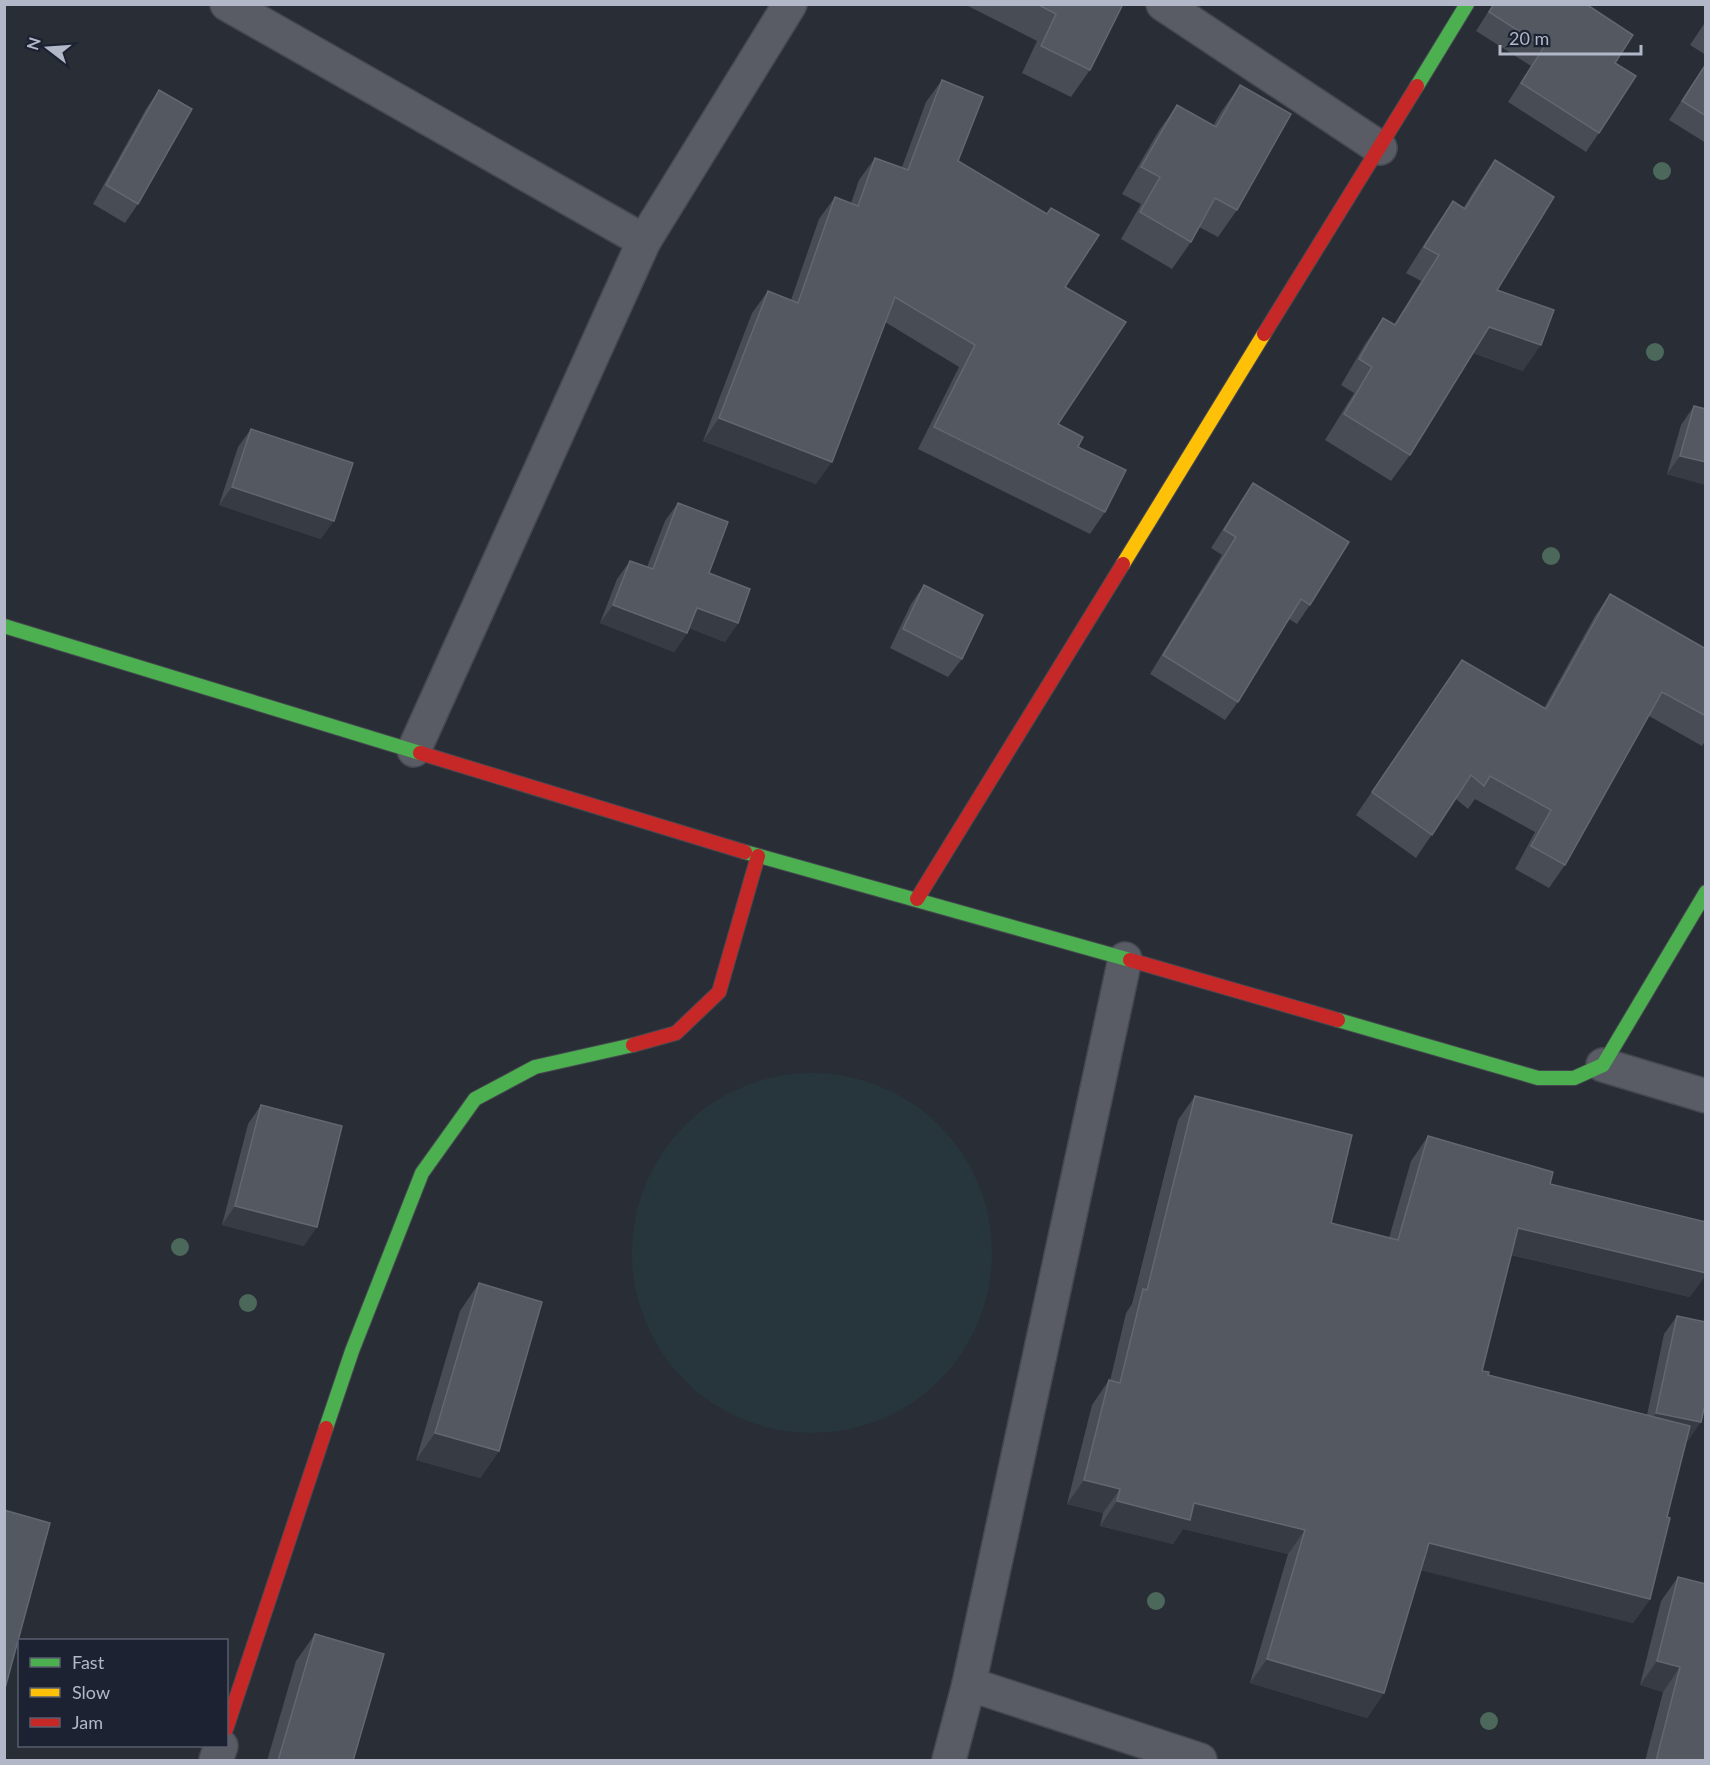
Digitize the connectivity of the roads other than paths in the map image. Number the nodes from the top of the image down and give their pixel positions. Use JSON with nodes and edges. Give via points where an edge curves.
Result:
{"nodes":[{"id":1,"x":227,"y":4,"type":"edge"},
{"id":2,"x":790,"y":4,"type":"edge"},
{"id":3,"x":1163,"y":4,"type":"edge"},
{"id":4,"x":1467,"y":4,"type":"edge"},
{"id":5,"x":1380,"y":148,"type":"junction"},
{"id":6,"x":644,"y":241,"type":"junction"},
{"id":7,"x":4,"y":626,"type":"edge"},
{"id":8,"x":414,"y":750,"type":"junction"},
{"id":9,"x":758,"y":856,"type":"junction"},
{"id":10,"x":1706,"y":892,"type":"edge"},
{"id":11,"x":917,"y":899,"type":"junction"},
{"id":12,"x":1125,"y":959,"type":"junction"},
{"id":13,"x":1603,"y":1065,"type":"junction"},
{"id":14,"x":1706,"y":1096,"type":"edge"},
{"id":15,"x":969,"y":1684,"type":"junction"},
{"id":16,"x":228,"y":1723,"type":"edge"},
{"id":17,"x":949,"y":1761,"type":"edge"},
{"id":18,"x":1200,"y":1761,"type":"edge"}],
"edges":[{"from":1,"to":6,"type":"street"},
{"from":2,"to":6,"type":"street"},
{"from":3,"to":5,"type":"street"},
{"from":4,"to":5,"type":"street"},
{"from":5,"to":11,"type":"street"},
{"from":6,"to":8,"type":"street"},
{"from":7,"to":8,"type":"street"},
{"from":8,"to":9,"type":"street"},
{"from":9,"to":11,"type":"street"},
{"from":9,"to":16,"type":"street","via":[[719,992],[676,1033],[535,1067],[475,1100],[422,1173],[352,1351]]},
{"from":10,"to":13,"type":"street"},
{"from":11,"to":12,"type":"street"},
{"from":12,"to":13,"type":"street","via":[[1538,1078],[1574,1078]]},
{"from":12,"to":15,"type":"street"},
{"from":13,"to":14,"type":"street"},
{"from":15,"to":17,"type":"street"},
{"from":15,"to":18,"type":"street"}]}
